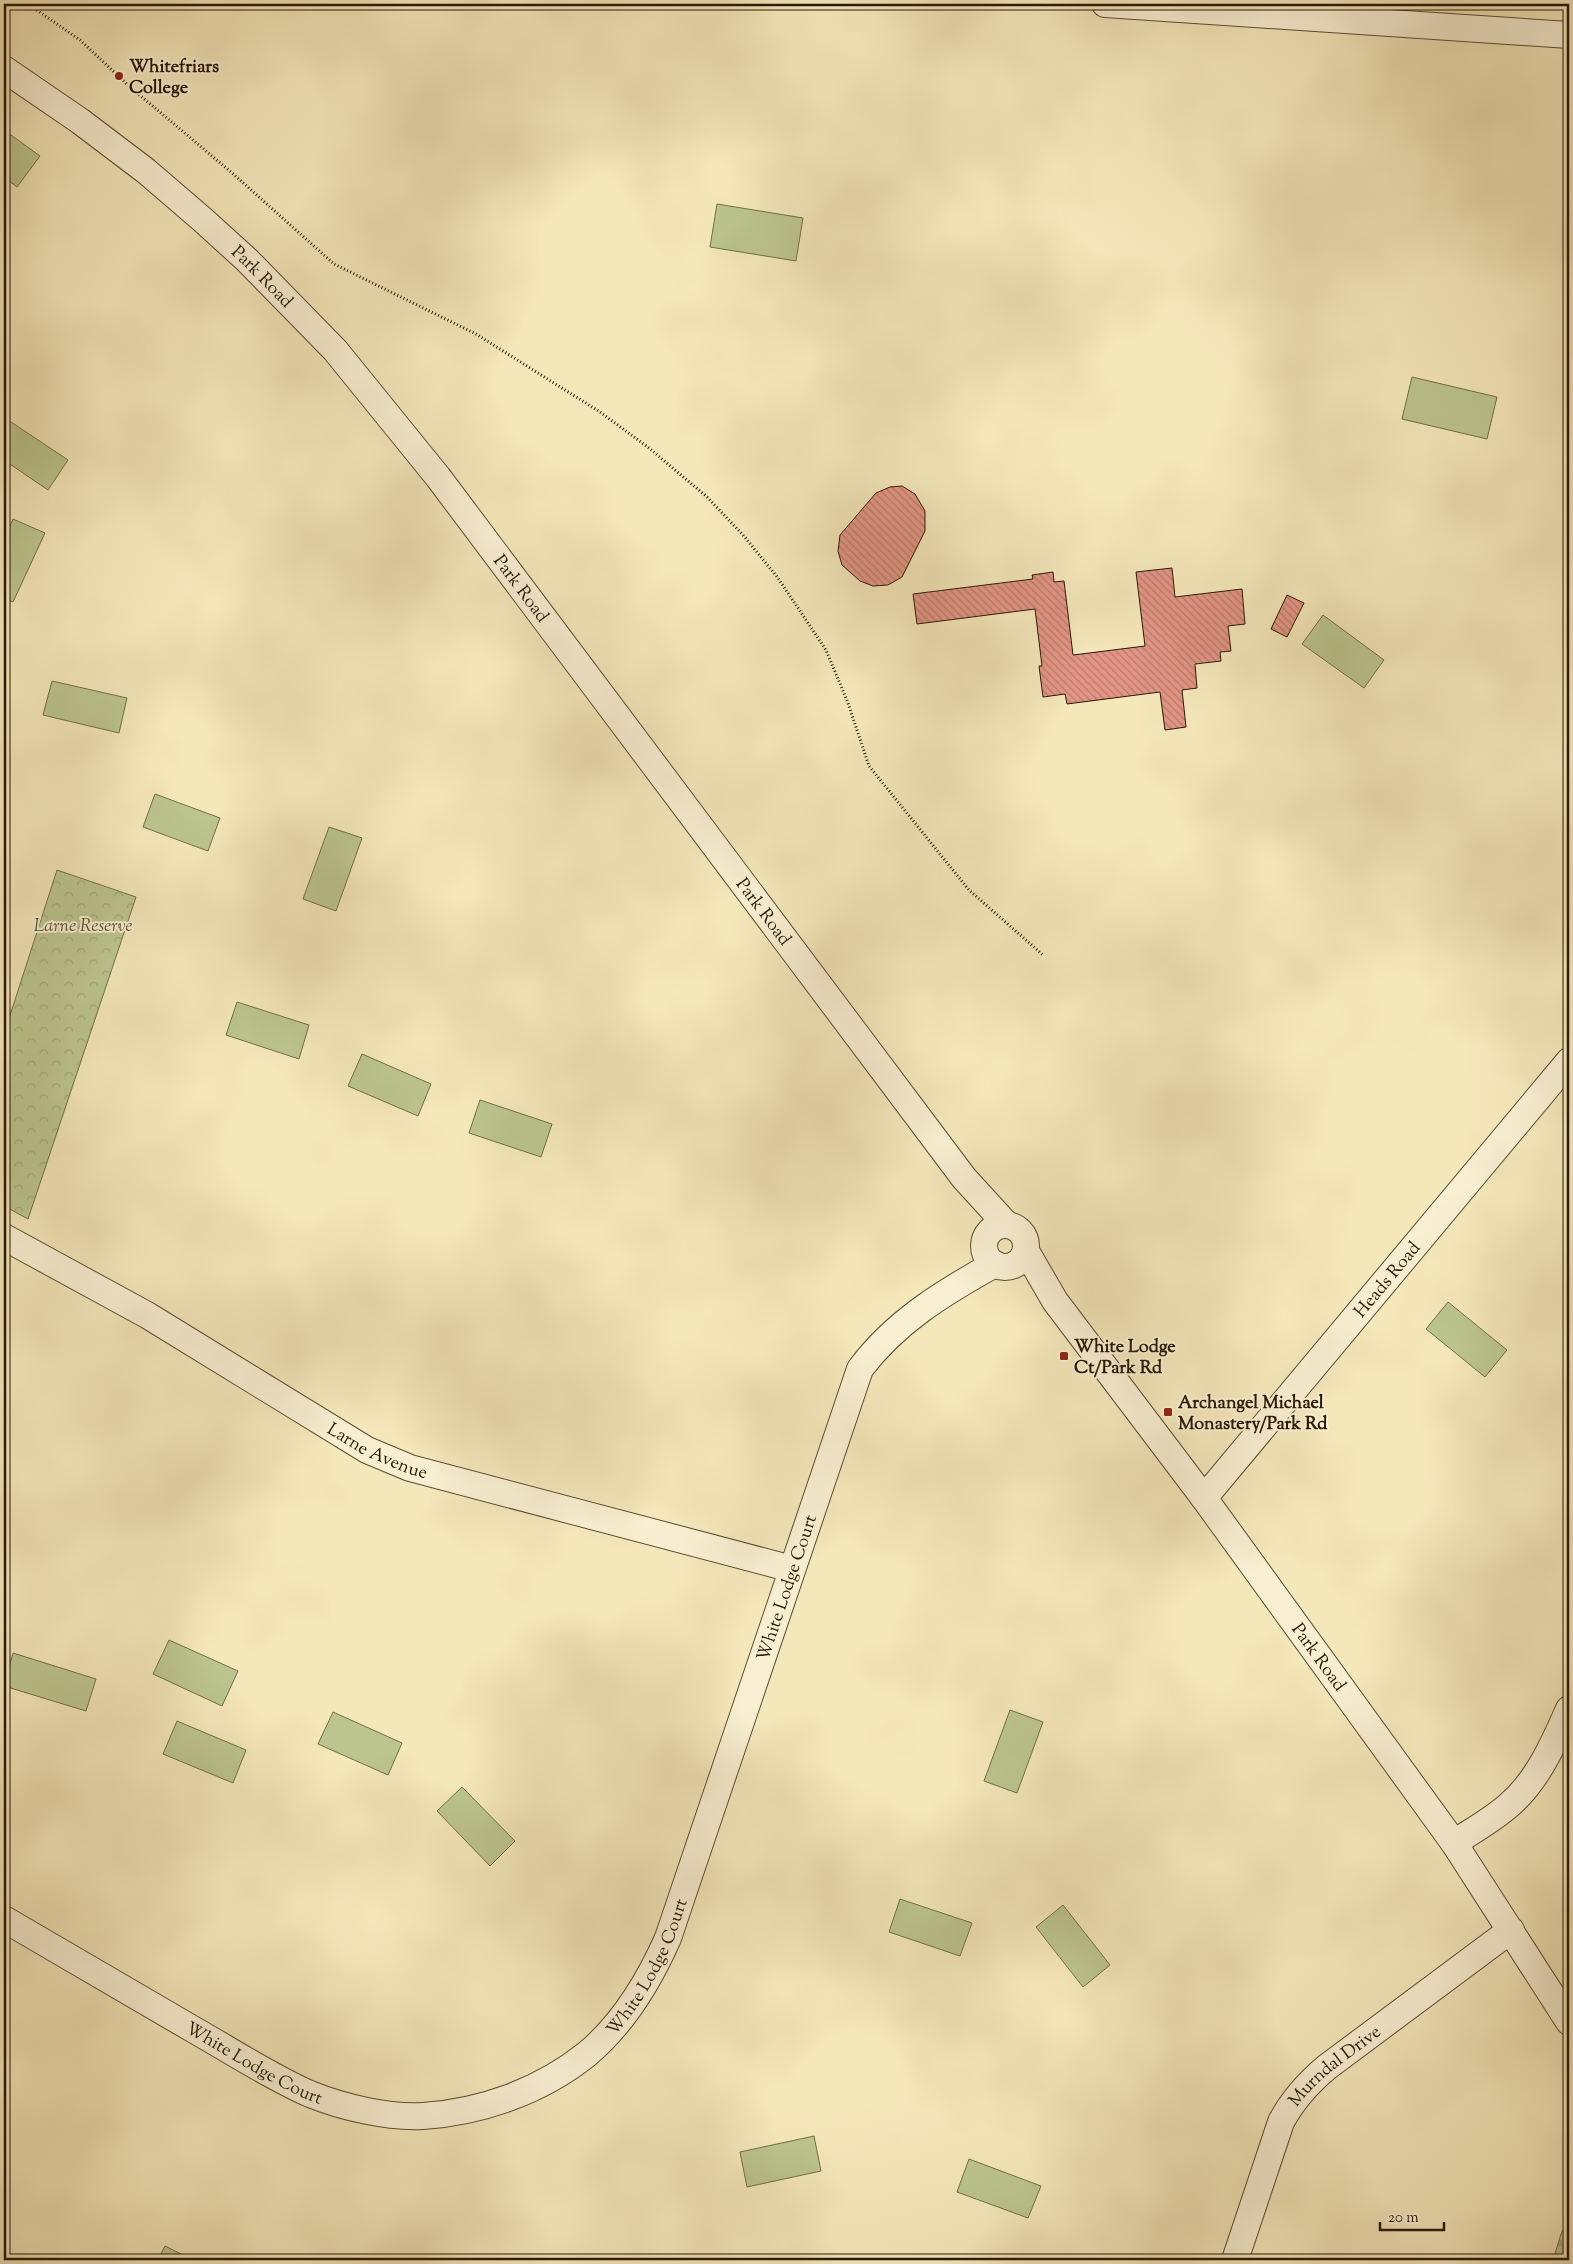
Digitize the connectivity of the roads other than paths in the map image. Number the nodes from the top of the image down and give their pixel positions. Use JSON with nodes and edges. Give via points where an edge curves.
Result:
{"nodes":[{"id":1,"x":1105,"y":4,"type":"edge"},
{"id":2,"x":1569,"y":35,"type":"edge"},
{"id":3,"x":4,"y":69,"type":"edge"},
{"id":4,"x":1569,"y":1061,"type":"edge"},
{"id":5,"x":4,"y":1237,"type":"edge"},
{"id":6,"x":1001,"y":1248,"type":"junction"},
{"id":7,"x":1204,"y":1498,"type":"junction"},
{"id":8,"x":792,"y":1569,"type":"junction"},
{"id":9,"x":1569,"y":1709,"type":"edge"},
{"id":10,"x":1454,"y":1843,"type":"junction"},
{"id":11,"x":4,"y":1919,"type":"edge"},
{"id":12,"x":1511,"y":1930,"type":"junction"},
{"id":13,"x":1569,"y":2022,"type":"edge"},
{"id":14,"x":1235,"y":2260,"type":"edge"}],
"edges":[{"from":1,"to":2,"type":"street"},
{"from":3,"to":6,"type":"street","name":"Park Road","via":[[146,171],[247,260],[335,350],[438,477],[964,1178]]},
{"from":4,"to":7,"type":"street","name":"Heads Road"},
{"from":5,"to":8,"type":"street","name":"Larne Avenue","via":[[132,1306],[367,1450],[390,1460]]},
{"from":6,"to":7,"type":"street","name":"Park Road","via":[[1054,1301]]},
{"from":6,"to":8,"type":"street","name":"White Lodge Court","via":[[884,1340],[860,1369]]},
{"from":7,"to":10,"type":"street","name":"Park Road"},
{"from":8,"to":11,"type":"street","name":"White Lodge Court","via":[[668,1938],[653,1972],[631,2006],[588,2053],[548,2080],[510,2098],[421,2116],[375,2112],[310,2094]]},
{"from":9,"to":10,"type":"street","via":[[1543,1762],[1526,1787],[1509,1806]]},
{"from":10,"to":12,"type":"street","name":"Park Road"},
{"from":12,"to":13,"type":"street","name":"Park Road"},
{"from":12,"to":14,"type":"street","name":"Murndal Drive","via":[[1327,2067],[1292,2102],[1282,2122]]}]}
